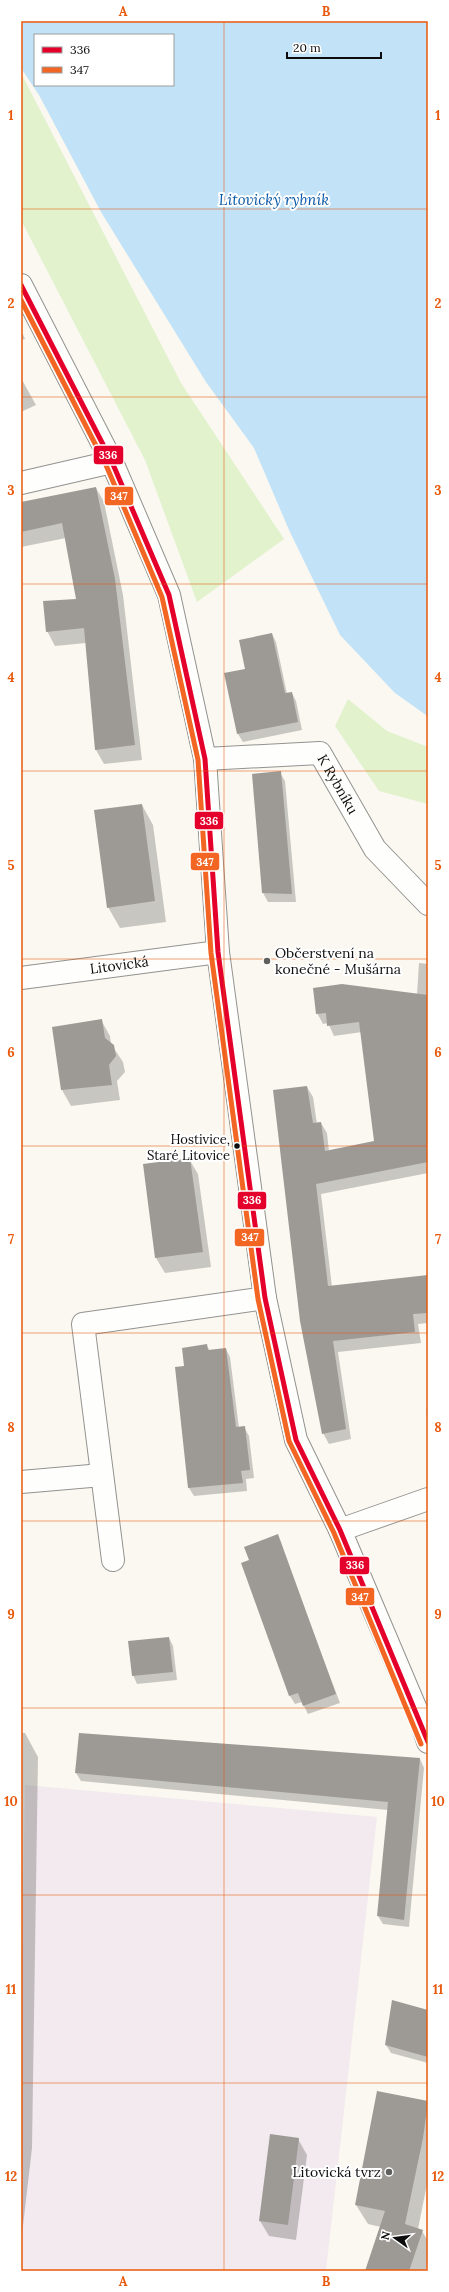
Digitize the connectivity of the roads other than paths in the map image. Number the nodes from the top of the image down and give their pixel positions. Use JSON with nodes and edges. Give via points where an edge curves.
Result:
{"nodes":[{"id":1,"x":21,"y":285,"type":"edge"},
{"id":2,"x":112,"y":462,"type":"junction"},
{"id":3,"x":21,"y":483,"type":"edge"},
{"id":4,"x":205,"y":759,"type":"junction"},
{"id":5,"x":428,"y":904,"type":"edge"},
{"id":6,"x":218,"y":952,"type":"junction"},
{"id":7,"x":21,"y":978,"type":"edge"},
{"id":8,"x":265,"y":1298,"type":"junction"},
{"id":9,"x":102,"y":1475,"type":"junction"},
{"id":10,"x":21,"y":1482,"type":"edge"},
{"id":11,"x":428,"y":1499,"type":"edge"},
{"id":12,"x":340,"y":1530,"type":"junction"},
{"id":13,"x":113,"y":1560,"type":"dead end"},
{"id":14,"x":426,"y":1720,"type":"edge"},
{"id":15,"x":428,"y":1742,"type":"edge"}],
"edges":[{"from":1,"to":2,"type":"street"},
{"from":2,"to":3,"type":"street"},
{"from":2,"to":4,"type":"street","via":[[169,594]]},
{"from":4,"to":5,"type":"street","name":"K Rybníku","via":[[320,753],[375,849]]},
{"from":4,"to":6,"type":"street"},
{"from":6,"to":7,"type":"street","name":"Litovická"},
{"from":6,"to":8,"type":"street"},
{"from":8,"to":9,"type":"street","via":[[83,1324]]},
{"from":8,"to":12,"type":"street","via":[[296,1440]]},
{"from":9,"to":10,"type":"street"},
{"from":9,"to":13,"type":"street"},
{"from":11,"to":12,"type":"street"},
{"from":12,"to":14,"type":"street"},
{"from":14,"to":15,"type":"street"}]}
